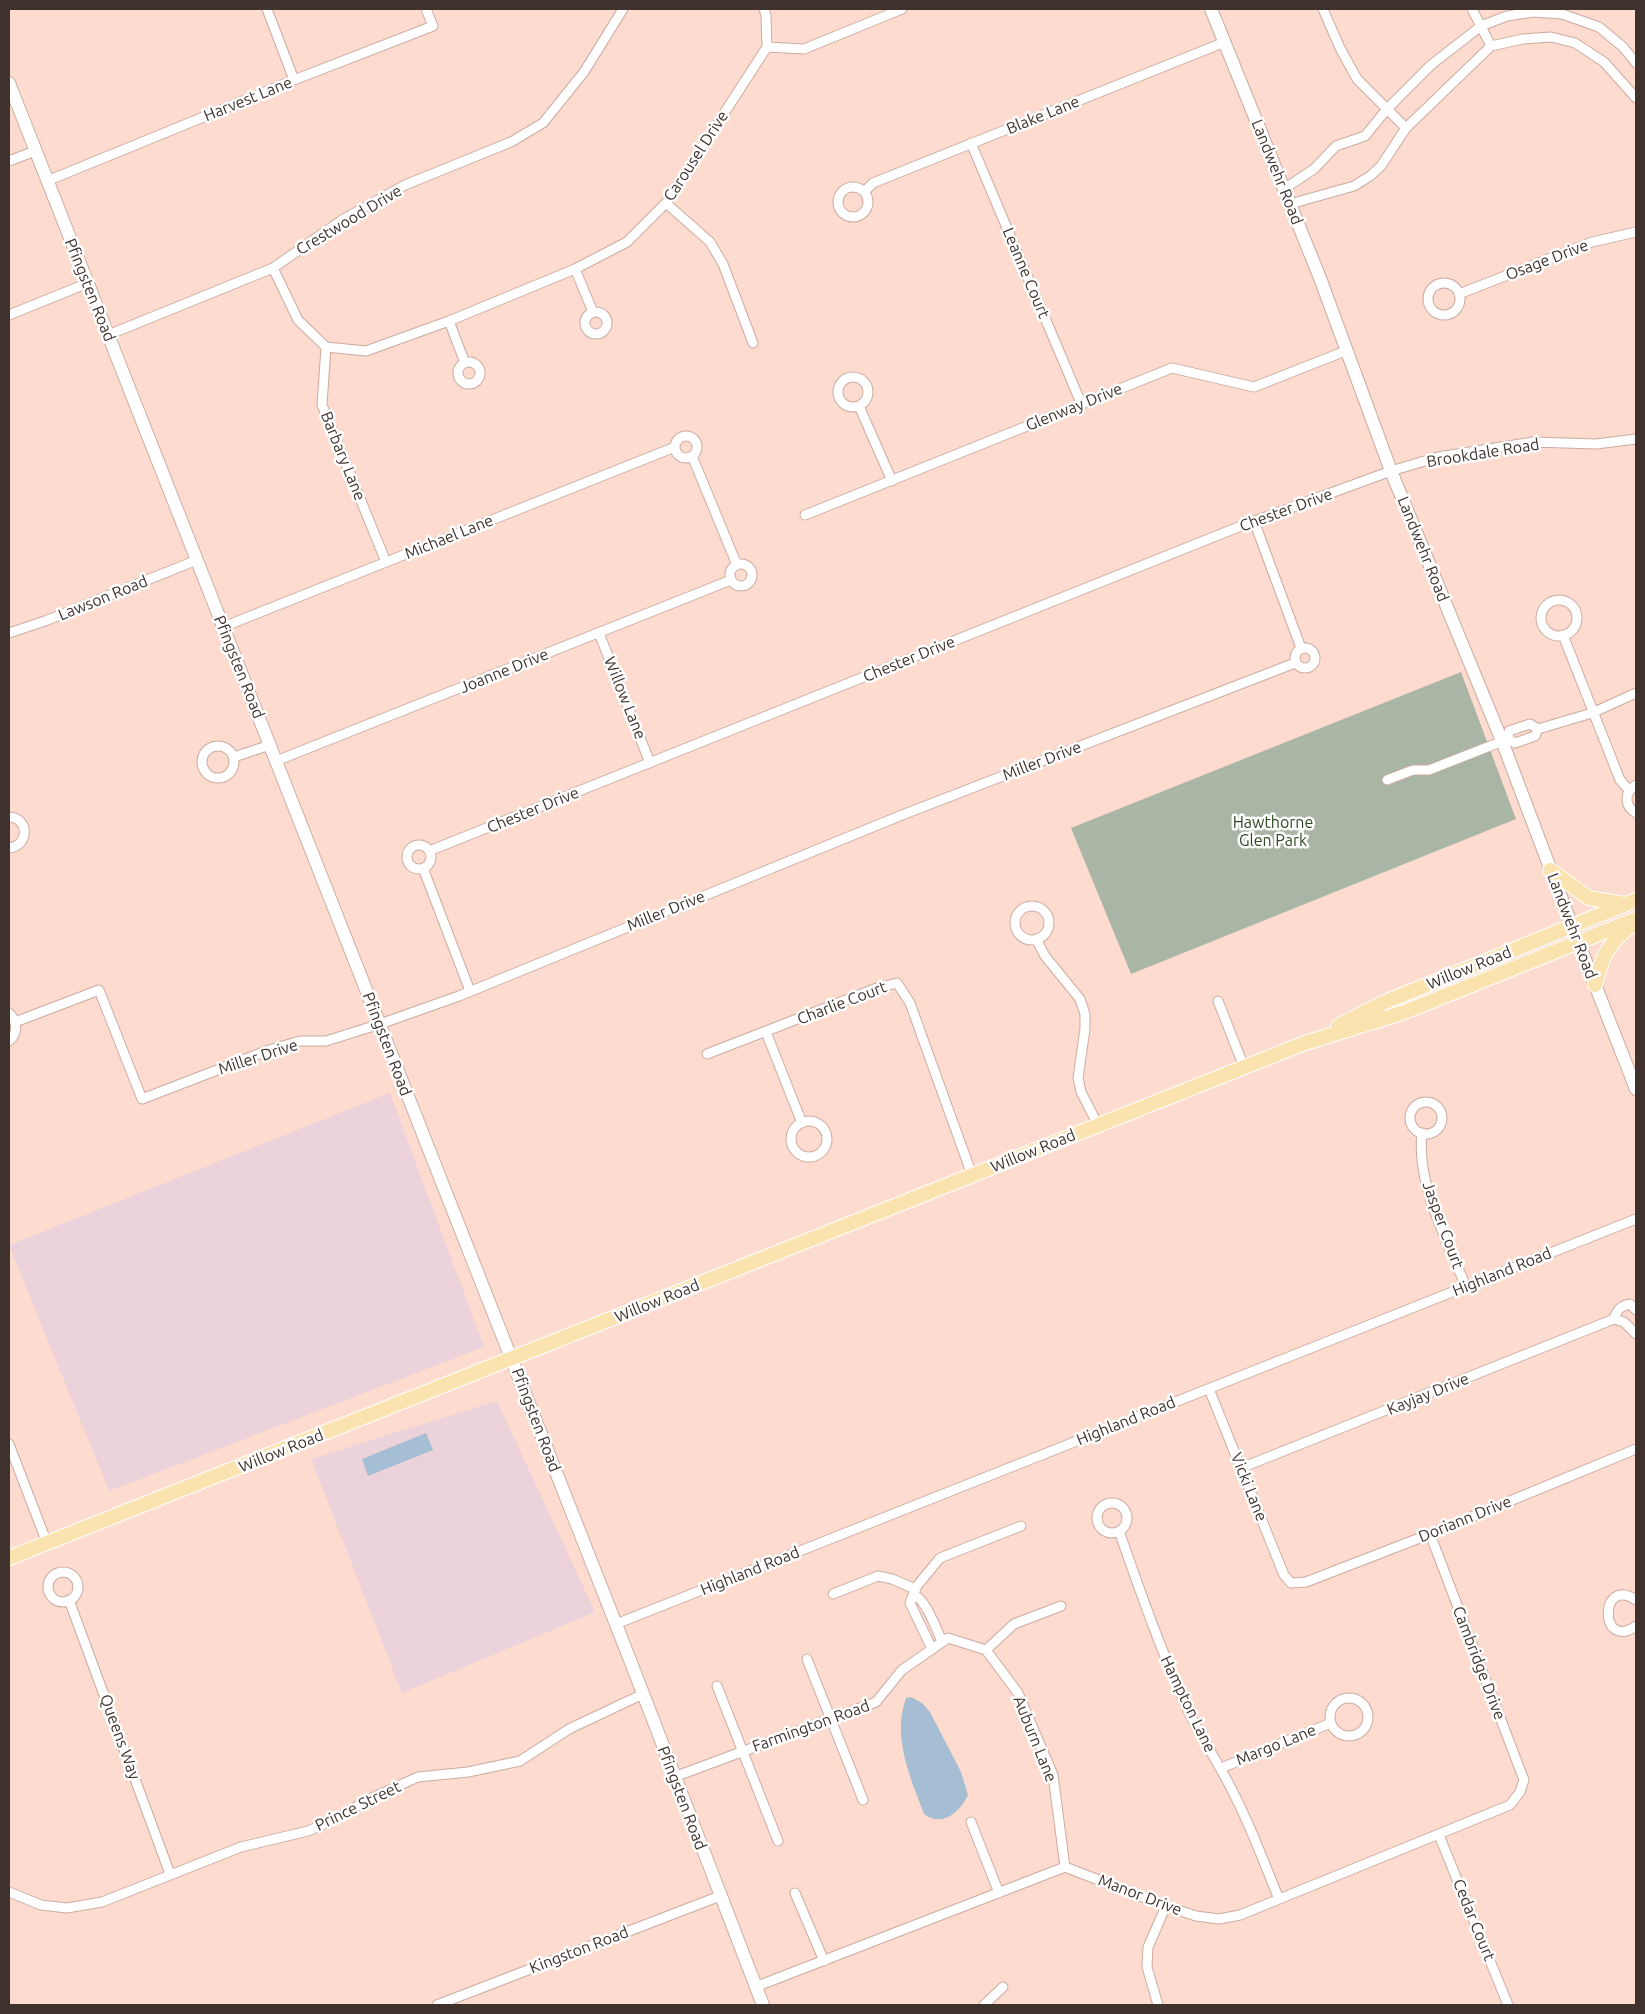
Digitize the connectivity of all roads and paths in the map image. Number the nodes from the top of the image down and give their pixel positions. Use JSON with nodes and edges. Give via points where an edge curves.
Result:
{"nodes":[{"id":1,"x":267,"y":9,"type":"edge"},
{"id":2,"x":426,"y":9,"type":"edge"},
{"id":3,"x":610,"y":9,"type":"edge"},
{"id":4,"x":764,"y":9,"type":"edge"},
{"id":5,"x":902,"y":9,"type":"edge"},
{"id":6,"x":1211,"y":9,"type":"edge"},
{"id":7,"x":1324,"y":9,"type":"edge"},
{"id":8,"x":1472,"y":9,"type":"edge"},
{"id":9,"x":620,"y":12,"type":"edge"},
{"id":10,"x":1481,"y":26,"type":"junction"},
{"id":11,"x":1225,"y":42,"type":"junction"},
{"id":12,"x":1492,"y":46,"type":"junction"},
{"id":13,"x":767,"y":47,"type":"junction"},
{"id":14,"x":1636,"y":63,"type":"edge"},
{"id":15,"x":294,"y":80,"type":"junction"},
{"id":16,"x":9,"y":84,"type":"edge"},
{"id":17,"x":1636,"y":98,"type":"edge"},
{"id":18,"x":1387,"y":109,"type":"junction"},
{"id":19,"x":1406,"y":128,"type":"junction"},
{"id":20,"x":971,"y":143,"type":"junction"},
{"id":21,"x":35,"y":151,"type":"junction"},
{"id":22,"x":9,"y":161,"type":"edge"},
{"id":23,"x":47,"y":181,"type":"junction"},
{"id":24,"x":1284,"y":189,"type":"junction"},
{"id":25,"x":864,"y":192,"type":"dead end"},
{"id":26,"x":666,"y":203,"type":"junction"},
{"id":27,"x":1290,"y":204,"type":"junction"},
{"id":28,"x":1636,"y":232,"type":"edge"},
{"id":29,"x":273,"y":268,"type":"junction"},
{"id":30,"x":575,"y":269,"type":"junction"},
{"id":31,"x":88,"y":283,"type":"junction"},
{"id":32,"x":1459,"y":294,"type":"dead end"},
{"id":33,"x":593,"y":312,"type":"dead end"},
{"id":34,"x":9,"y":315,"type":"edge"},
{"id":35,"x":449,"y":321,"type":"junction"},
{"id":36,"x":108,"y":335,"type":"junction"},
{"id":37,"x":753,"y":343,"type":"dead end"},
{"id":38,"x":326,"y":347,"type":"junction"},
{"id":39,"x":1348,"y":350,"type":"junction"},
{"id":40,"x":465,"y":363,"type":"dead end"},
{"id":41,"x":1081,"y":404,"type":"junction"},
{"id":42,"x":859,"y":406,"type":"dead end"},
{"id":43,"x":1636,"y":439,"type":"edge"},
{"id":44,"x":675,"y":447,"type":"junction"},
{"id":45,"x":692,"y":456,"type":"junction"},
{"id":46,"x":1391,"y":471,"type":"junction"},
{"id":47,"x":892,"y":481,"type":"junction"},
{"id":48,"x":805,"y":515,"type":"dead end"},
{"id":49,"x":1254,"y":521,"type":"junction"},
{"id":50,"x":197,"y":560,"type":"junction"},
{"id":51,"x":386,"y":562,"type":"junction"},
{"id":52,"x":737,"y":565,"type":"junction"},
{"id":53,"x":731,"y":580,"type":"junction"},
{"id":54,"x":223,"y":627,"type":"junction"},
{"id":55,"x":9,"y":633,"type":"edge"},
{"id":56,"x":599,"y":633,"type":"junction"},
{"id":57,"x":1563,"y":635,"type":"junction"},
{"id":58,"x":1301,"y":648,"type":"junction"},
{"id":59,"x":1295,"y":663,"type":"junction"},
{"id":60,"x":1636,"y":693,"type":"edge"},
{"id":61,"x":1592,"y":713,"type":"junction"},
{"id":62,"x":1538,"y":729,"type":"junction"},
{"id":63,"x":1505,"y":740,"type":"junction"},
{"id":64,"x":270,"y":745,"type":"junction"},
{"id":65,"x":234,"y":757,"type":"dead end"},
{"id":66,"x":276,"y":761,"type":"junction"},
{"id":67,"x":650,"y":763,"type":"junction"},
{"id":68,"x":1387,"y":780,"type":"dead end"},
{"id":69,"x":1633,"y":788,"type":"edge"},
{"id":70,"x":1636,"y":813,"type":"edge"},
{"id":71,"x":9,"y":817,"type":"edge"},
{"id":72,"x":9,"y":848,"type":"edge"},
{"id":73,"x":429,"y":852,"type":"junction"},
{"id":74,"x":423,"y":868,"type":"junction"},
{"id":75,"x":1550,"y":870,"type":"junction"},
{"id":76,"x":1630,"y":902,"type":"edge"},
{"id":77,"x":1636,"y":920,"type":"edge"},
{"id":78,"x":1572,"y":926,"type":"junction"},
{"id":79,"x":1036,"y":939,"type":"dead end"},
{"id":80,"x":1578,"y":942,"type":"junction"},
{"id":81,"x":1595,"y":985,"type":"junction"},
{"id":82,"x":470,"y":991,"type":"junction"},
{"id":83,"x":1218,"y":1001,"type":"dead end"},
{"id":84,"x":9,"y":1013,"type":"edge"},
{"id":85,"x":15,"y":1022,"type":"junction"},
{"id":86,"x":380,"y":1024,"type":"junction"},
{"id":87,"x":766,"y":1032,"type":"junction"},
{"id":88,"x":9,"y":1041,"type":"edge"},
{"id":89,"x":1305,"y":1043,"type":"junction"},
{"id":90,"x":707,"y":1054,"type":"dead end"},
{"id":91,"x":1244,"y":1067,"type":"junction"},
{"id":92,"x":1636,"y":1090,"type":"edge"},
{"id":93,"x":802,"y":1123,"type":"junction"},
{"id":94,"x":1098,"y":1125,"type":"junction"},
{"id":95,"x":1422,"y":1133,"type":"dead end"},
{"id":96,"x":972,"y":1175,"type":"junction"},
{"id":97,"x":1636,"y":1219,"type":"edge"},
{"id":98,"x":1466,"y":1287,"type":"junction"},
{"id":99,"x":1636,"y":1310,"type":"edge"},
{"id":100,"x":1614,"y":1319,"type":"junction"},
{"id":101,"x":1635,"y":1328,"type":"edge"},
{"id":102,"x":512,"y":1359,"type":"junction"},
{"id":103,"x":1209,"y":1389,"type":"junction"},
{"id":104,"x":9,"y":1444,"type":"edge"},
{"id":105,"x":1636,"y":1449,"type":"edge"},
{"id":106,"x":1241,"y":1468,"type":"junction"},
{"id":107,"x":1021,"y":1526,"type":"dead end"},
{"id":108,"x":1119,"y":1531,"type":"dead end"},
{"id":109,"x":1430,"y":1534,"type":"junction"},
{"id":110,"x":47,"y":1543,"type":"junction"},
{"id":111,"x":9,"y":1558,"type":"edge"},
{"id":112,"x":1291,"y":1582,"type":"joint"},
{"id":113,"x":914,"y":1592,"type":"junction"},
{"id":114,"x":833,"y":1594,"type":"dead end"},
{"id":115,"x":69,"y":1600,"type":"dead end"},
{"id":116,"x":1636,"y":1600,"type":"edge"},
{"id":117,"x":1061,"y":1606,"type":"dead end"},
{"id":118,"x":616,"y":1624,"type":"junction"},
{"id":119,"x":1636,"y":1626,"type":"edge"},
{"id":120,"x":942,"y":1642,"type":"junction"},
{"id":121,"x":932,"y":1649,"type":"junction"},
{"id":122,"x":986,"y":1650,"type":"junction"},
{"id":123,"x":807,"y":1659,"type":"dead end"},
{"id":124,"x":717,"y":1686,"type":"dead end"},
{"id":125,"x":643,"y":1694,"type":"junction"},
{"id":126,"x":831,"y":1718,"type":"junction"},
{"id":127,"x":1331,"y":1723,"type":"junction"},
{"id":128,"x":743,"y":1751,"type":"junction"},
{"id":129,"x":1221,"y":1768,"type":"junction"},
{"id":130,"x":674,"y":1776,"type":"junction"},
{"id":131,"x":1520,"y":1792,"type":"joint"},
{"id":132,"x":863,"y":1800,"type":"dead end"},
{"id":133,"x":970,"y":1822,"type":"dead end"},
{"id":134,"x":1439,"y":1835,"type":"junction"},
{"id":135,"x":778,"y":1841,"type":"dead end"},
{"id":136,"x":1065,"y":1867,"type":"junction"},
{"id":137,"x":170,"y":1874,"type":"junction"},
{"id":138,"x":9,"y":1892,"type":"edge"},
{"id":139,"x":795,"y":1893,"type":"dead end"},
{"id":140,"x":999,"y":1893,"type":"junction"},
{"id":141,"x":720,"y":1896,"type":"junction"},
{"id":142,"x":1279,"y":1899,"type":"junction"},
{"id":143,"x":1166,"y":1906,"type":"junction"},
{"id":144,"x":824,"y":1961,"type":"junction"},
{"id":145,"x":755,"y":1987,"type":"junction"},
{"id":146,"x":1002,"y":1987,"type":"dead end"},
{"id":147,"x":437,"y":2005,"type":"edge"},
{"id":148,"x":762,"y":2005,"type":"edge"},
{"id":149,"x":984,"y":2005,"type":"edge"},
{"id":150,"x":1158,"y":2005,"type":"edge"},
{"id":151,"x":1508,"y":2005,"type":"edge"}],
"edges":[{"from":1,"to":15,"type":"street"},
{"from":2,"to":15,"type":"street","name":"Harvest Lane","via":[[433,26]]},
{"from":3,"to":9,"type":"street"},
{"from":4,"to":13,"type":"street"},
{"from":5,"to":13,"type":"street","via":[[804,49]]},
{"from":6,"to":11,"type":"main road","name":"Landwehr Road"},
{"from":7,"to":18,"type":"street","via":[[1357,79]]},
{"from":8,"to":10,"type":"street"},
{"from":9,"to":29,"type":"street","name":"Crestwood Drive","via":[[584,72],[543,123],[511,142],[405,186],[342,220]]},
{"from":10,"to":12,"type":"street"},
{"from":10,"to":14,"type":"street","via":[[1507,16],[1533,12],[1562,14],[1599,27]]},
{"from":10,"to":18,"type":"street","via":[[1431,65]]},
{"from":11,"to":20,"type":"street","name":"Blake Lane"},
{"from":11,"to":24,"type":"main road","name":"Landwehr Road"},
{"from":12,"to":17,"type":"street","via":[[1551,37],[1575,43],[1604,62]]},
{"from":12,"to":19,"type":"street"},
{"from":13,"to":26,"type":"street","name":"Carousel Drive"},
{"from":15,"to":23,"type":"street","name":"Harvest Lane"},
{"from":16,"to":21,"type":"main road","name":"Pfingsten Road"},
{"from":18,"to":19,"type":"street"},
{"from":18,"to":24,"type":"street","via":[[1365,136],[1336,146],[1314,169]]},
{"from":19,"to":27,"type":"street","via":[[1381,166],[1370,176],[1354,186]]},
{"from":20,"to":25,"type":"street","name":"Blake Lane","via":[[873,183]]},
{"from":20,"to":41,"type":"street","name":"Leanne Court"},
{"from":21,"to":22,"type":"street"},
{"from":21,"to":23,"type":"main road","name":"Pfingsten Road"},
{"from":23,"to":31,"type":"main road","name":"Pfingsten Road"},
{"from":24,"to":27,"type":"main road","name":"Landwehr Road"},
{"from":26,"to":30,"type":"street","name":"Carousel Drive","via":[[627,242]]},
{"from":26,"to":37,"type":"street","via":[[710,242],[723,264]]},
{"from":27,"to":39,"type":"main road","name":"Landwehr Road"},
{"from":28,"to":32,"type":"street","name":"Osage Drive","via":[[1592,242]]},
{"from":29,"to":36,"type":"street","name":"Crestwood Drive"},
{"from":29,"to":38,"type":"street","via":[[298,320]]},
{"from":30,"to":33,"type":"street"},
{"from":30,"to":35,"type":"street","name":"Carousel Drive"},
{"from":31,"to":34,"type":"street"},
{"from":31,"to":36,"type":"main road","name":"Pfingsten Road"},
{"from":35,"to":38,"type":"street","name":"Carousel Drive","via":[[366,351]]},
{"from":35,"to":40,"type":"street"},
{"from":36,"to":50,"type":"main road","name":"Pfingsten Road"},
{"from":38,"to":51,"type":"street","name":"Barbary Lane","via":[[322,405]]},
{"from":39,"to":41,"type":"street","name":"Glenway Drive","via":[[1254,387],[1172,368]]},
{"from":39,"to":46,"type":"main road","name":"Landwehr Road"},
{"from":41,"to":47,"type":"street","name":"Glenway Drive"},
{"from":42,"to":47,"type":"street"},
{"from":43,"to":46,"type":"street","name":"Brookdale Road","via":[[1596,444],[1533,442],[1438,457]]},
{"from":44,"to":45,"type":"street","via":[[681,456]]},
{"from":44,"to":45,"type":"street","via":[[680,437],[690,436],[697,444],[697,451]]},
{"from":44,"to":51,"type":"street","name":"Michael Lane"},
{"from":45,"to":52,"type":"street"},
{"from":46,"to":49,"type":"street","name":"Chester Drive"},
{"from":46,"to":63,"type":"main road","name":"Landwehr Road"},
{"from":47,"to":48,"type":"street","name":"Glenway Drive"},
{"from":49,"to":58,"type":"street"},
{"from":49,"to":67,"type":"street","name":"Chester Drive"},
{"from":50,"to":54,"type":"main road","name":"Pfingsten Road"},
{"from":50,"to":55,"type":"street","name":"Lawson Road"},
{"from":51,"to":54,"type":"street","name":"Michael Lane"},
{"from":52,"to":53,"type":"street","via":[[731,570]]},
{"from":52,"to":53,"type":"street","via":[[750,569],[750,580],[742,586]]},
{"from":53,"to":56,"type":"street","name":"Joanne Drive"},
{"from":54,"to":64,"type":"main road","name":"Pfingsten Road"},
{"from":56,"to":66,"type":"street","name":"Joanne Drive"},
{"from":56,"to":67,"type":"street","name":"Willow Lane"},
{"from":57,"to":57,"type":"street","via":[[1575,626],[1575,610],[1566,602],[1555,600],[1542,611],[1542,623],[1549,633]]},
{"from":57,"to":61,"type":"street"},
{"from":58,"to":59,"type":"street","via":[[1294,656]]},
{"from":58,"to":59,"type":"street","via":[[1313,651],[1315,661],[1307,668],[1300,668]]},
{"from":59,"to":82,"type":"street","name":"Miller Drive","via":[[902,815]]},
{"from":60,"to":61,"type":"street"},
{"from":61,"to":62,"type":"street"},
{"from":61,"to":69,"type":"street","via":[[1620,780]]},
{"from":62,"to":63,"type":"street","via":[[1535,736],[1515,743]]},
{"from":62,"to":63,"type":"street","via":[[1530,724],[1509,731]]},
{"from":63,"to":68,"type":"street","via":[[1429,770],[1413,770]]},
{"from":63,"to":75,"type":"main road","name":"Landwehr Road"},
{"from":64,"to":65,"type":"street"},
{"from":64,"to":66,"type":"main road","name":"Pfingsten Road"},
{"from":66,"to":86,"type":"main road","name":"Pfingsten Road"},
{"from":67,"to":73,"type":"street","name":"Chester Drive"},
{"from":69,"to":70,"type":"street","via":[[1627,795],[1628,805]]},
{"from":71,"to":72,"type":"street","via":[[22,823],[25,833],[21,843]]},
{"from":73,"to":74,"type":"street","via":[[430,861]]},
{"from":73,"to":74,"type":"street","via":[[424,846],[417,845],[407,854],[410,864]]},
{"from":74,"to":82,"type":"street"},
{"from":75,"to":76,"type":"main road","via":[[1589,898]]},
{"from":75,"to":78,"type":"main road","name":"Landwehr Road"},
{"from":76,"to":78,"type":"main road","name":"Willow Road"},
{"from":77,"to":80,"type":"main road","name":"Willow Road"},
{"from":77,"to":81,"type":"main road","via":[[1613,941],[1603,956]]},
{"from":78,"to":80,"type":"main road","name":"Landwehr Road"},
{"from":78,"to":89,"type":"main road","name":"Willow Road","via":[[1385,1002]]},
{"from":79,"to":94,"type":"street","via":[[1045,956],[1080,999],[1085,1021],[1078,1078],[1081,1092]]},
{"from":80,"to":81,"type":"main road","name":"Landwehr Road"},
{"from":80,"to":89,"type":"main road","name":"Willow Road","via":[[1402,1013]]},
{"from":81,"to":92,"type":"main road","name":"Landwehr Road"},
{"from":82,"to":86,"type":"street","name":"Miller Drive"},
{"from":83,"to":91,"type":"street"},
{"from":84,"to":85,"type":"street"},
{"from":85,"to":86,"type":"street","name":"Miller Drive","via":[[99,990],[142,1099],[269,1050],[300,1041],[326,1041]]},
{"from":85,"to":88,"type":"street","via":[[16,1033]]},
{"from":86,"to":102,"type":"main road","name":"Pfingsten Road"},
{"from":87,"to":90,"type":"street","name":"Charlie Court"},
{"from":87,"to":93,"type":"street"},
{"from":87,"to":96,"type":"street","name":"Charlie Court","via":[[897,983],[910,1003]]},
{"from":89,"to":91,"type":"main road","name":"Willow Road"},
{"from":91,"to":94,"type":"main road","name":"Willow Road"},
{"from":93,"to":93,"type":"street","via":[[794,1131],[793,1148],[801,1156],[818,1155],[826,1146],[827,1134],[814,1122]]},
{"from":94,"to":96,"type":"main road","name":"Willow Road"},
{"from":95,"to":98,"type":"street","name":"Jasper Court","via":[[1427,1189]]},
{"from":96,"to":102,"type":"main road","name":"Willow Road"},
{"from":97,"to":98,"type":"street","name":"Highland Road"},
{"from":98,"to":103,"type":"street","name":"Highland Road"},
{"from":99,"to":100,"type":"street","name":"Kayjay Drive","via":[[1630,1304],[1625,1305],[1616,1312]]},
{"from":100,"to":101,"type":"street"},
{"from":100,"to":106,"type":"street","name":"Kayjay Drive"},
{"from":102,"to":110,"type":"main road","name":"Willow Road"},
{"from":102,"to":118,"type":"main road","name":"Pfingsten Road"},
{"from":103,"to":106,"type":"street","name":"Vicki Lane"},
{"from":103,"to":118,"type":"street","name":"Highland Road"},
{"from":104,"to":110,"type":"street"},
{"from":105,"to":109,"type":"street","name":"Doriann Drive"},
{"from":106,"to":112,"type":"street","name":"Vicki Lane","via":[[1284,1575]]},
{"from":107,"to":113,"type":"street","via":[[940,1558]]},
{"from":108,"to":129,"type":"street","name":"Hampton Lane","via":[[1162,1650],[1202,1740]]},
{"from":109,"to":112,"type":"street","name":"Doriann Drive","via":[[1306,1582]]},
{"from":109,"to":131,"type":"street","name":"Cambridge Drive","via":[[1524,1780]]},
{"from":110,"to":111,"type":"main road","name":"Willow Road"},
{"from":113,"to":114,"type":"street","via":[[892,1579],[878,1576]]},
{"from":113,"to":120,"type":"street","via":[[929,1613]]},
{"from":113,"to":121,"type":"street","via":[[910,1604]]},
{"from":115,"to":137,"type":"street","name":"Queens Way"},
{"from":116,"to":119,"type":"street","via":[[1630,1596],[1619,1596],[1610,1602],[1607,1612],[1609,1622],[1618,1630],[1630,1630]]},
{"from":117,"to":122,"type":"street","via":[[1014,1624]]},
{"from":118,"to":125,"type":"main road","name":"Pfingsten Road"},
{"from":120,"to":121,"type":"street","name":"Farmington Road"},
{"from":120,"to":122,"type":"street","via":[[948,1638]]},
{"from":121,"to":126,"type":"street","name":"Farmington Road","via":[[902,1670],[876,1702]]},
{"from":122,"to":136,"type":"street","name":"Auburn Lane","via":[[1018,1693],[1053,1774]]},
{"from":123,"to":126,"type":"street"},
{"from":124,"to":128,"type":"street"},
{"from":125,"to":130,"type":"main road","name":"Pfingsten Road"},
{"from":125,"to":137,"type":"street","name":"Prince Street","via":[[568,1729],[520,1761],[468,1772],[418,1777],[308,1831],[240,1848]]},
{"from":126,"to":128,"type":"street","name":"Farmington Road"},
{"from":126,"to":132,"type":"street"},
{"from":127,"to":127,"type":"street","name":"Margo Lane","via":[[1341,1734],[1356,1734],[1366,1725],[1367,1712],[1358,1701],[1343,1700],[1332,1709]]},
{"from":127,"to":129,"type":"street","name":"Margo Lane"},
{"from":128,"to":130,"type":"street","name":"Farmington Road"},
{"from":128,"to":135,"type":"street"},
{"from":129,"to":142,"type":"street","name":"Hampton Lane"},
{"from":130,"to":141,"type":"main road","name":"Pfingsten Road"},
{"from":131,"to":134,"type":"street","name":"Manor Drive","via":[[1510,1805]]},
{"from":133,"to":140,"type":"street"},
{"from":134,"to":142,"type":"street","name":"Manor Drive"},
{"from":134,"to":151,"type":"street","name":"Cedar Court"},
{"from":136,"to":140,"type":"street"},
{"from":136,"to":143,"type":"street","name":"Manor Drive"},
{"from":137,"to":138,"type":"street","name":"Prince Street","via":[[102,1902],[67,1908],[41,1905]]},
{"from":139,"to":144,"type":"street"},
{"from":140,"to":144,"type":"street"},
{"from":141,"to":145,"type":"main road","name":"Pfingsten Road"},
{"from":141,"to":147,"type":"street","name":"Kingston Road"},
{"from":142,"to":143,"type":"street","name":"Manor Drive","via":[[1240,1915],[1218,1918],[1196,1916]]},
{"from":143,"to":150,"type":"street","via":[[1148,1947],[1147,1967]]},
{"from":144,"to":145,"type":"street"},
{"from":145,"to":148,"type":"main road","name":"Pfingsten Road"},
{"from":146,"to":149,"type":"street"}]}
